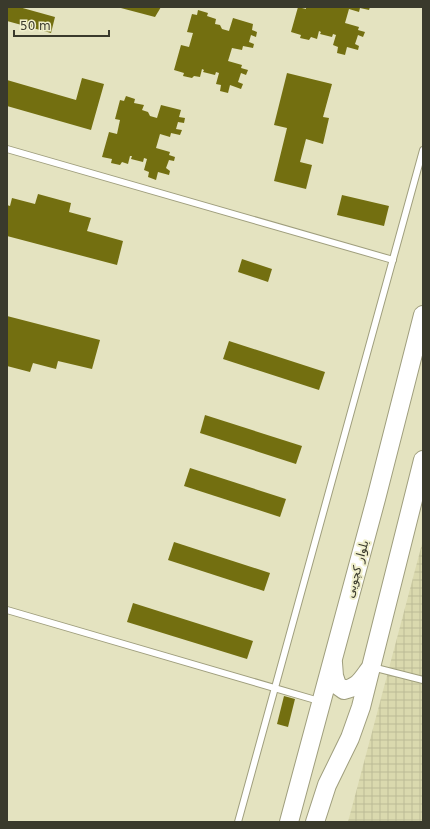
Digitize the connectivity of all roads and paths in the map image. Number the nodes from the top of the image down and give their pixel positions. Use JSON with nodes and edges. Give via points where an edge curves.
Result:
{"nodes":[{"id":1,"x":7,"y":149,"type":"edge"},
{"id":2,"x":423,"y":150,"type":"edge"},
{"id":3,"x":393,"y":260,"type":"junction"},
{"id":4,"x":423,"y":315,"type":"edge"},
{"id":5,"x":423,"y":460,"type":"edge"},
{"id":6,"x":7,"y":610,"type":"edge"},
{"id":7,"x":333,"y":660,"type":"junction"},
{"id":8,"x":371,"y":666,"type":"junction"},
{"id":9,"x":423,"y":680,"type":"edge"},
{"id":10,"x":276,"y":688,"type":"junction"},
{"id":11,"x":321,"y":701,"type":"junction"},
{"id":12,"x":238,"y":822,"type":"edge"},
{"id":13,"x":289,"y":822,"type":"edge"},
{"id":14,"x":315,"y":822,"type":"edge"}],
"edges":[{"from":1,"to":3,"type":"lane"},
{"from":2,"to":3,"type":"lane"},
{"from":3,"to":10,"type":"lane"},
{"from":4,"to":7,"type":"main road","name":"بلوار کچویی"},
{"from":5,"to":8,"type":"main road"},
{"from":6,"to":10,"type":"lane"},
{"from":7,"to":8,"type":"main road","via":[[337,685],[344,690],[353,688]]},
{"from":7,"to":11,"type":"main road","name":"بلوار کچویی"},
{"from":8,"to":9,"type":"lane"},
{"from":8,"to":14,"type":"main road","via":[[350,738],[327,785]]},
{"from":10,"to":11,"type":"lane"},
{"from":10,"to":12,"type":"lane"},
{"from":11,"to":13,"type":"main road","name":"بلوار کچویی"}]}
